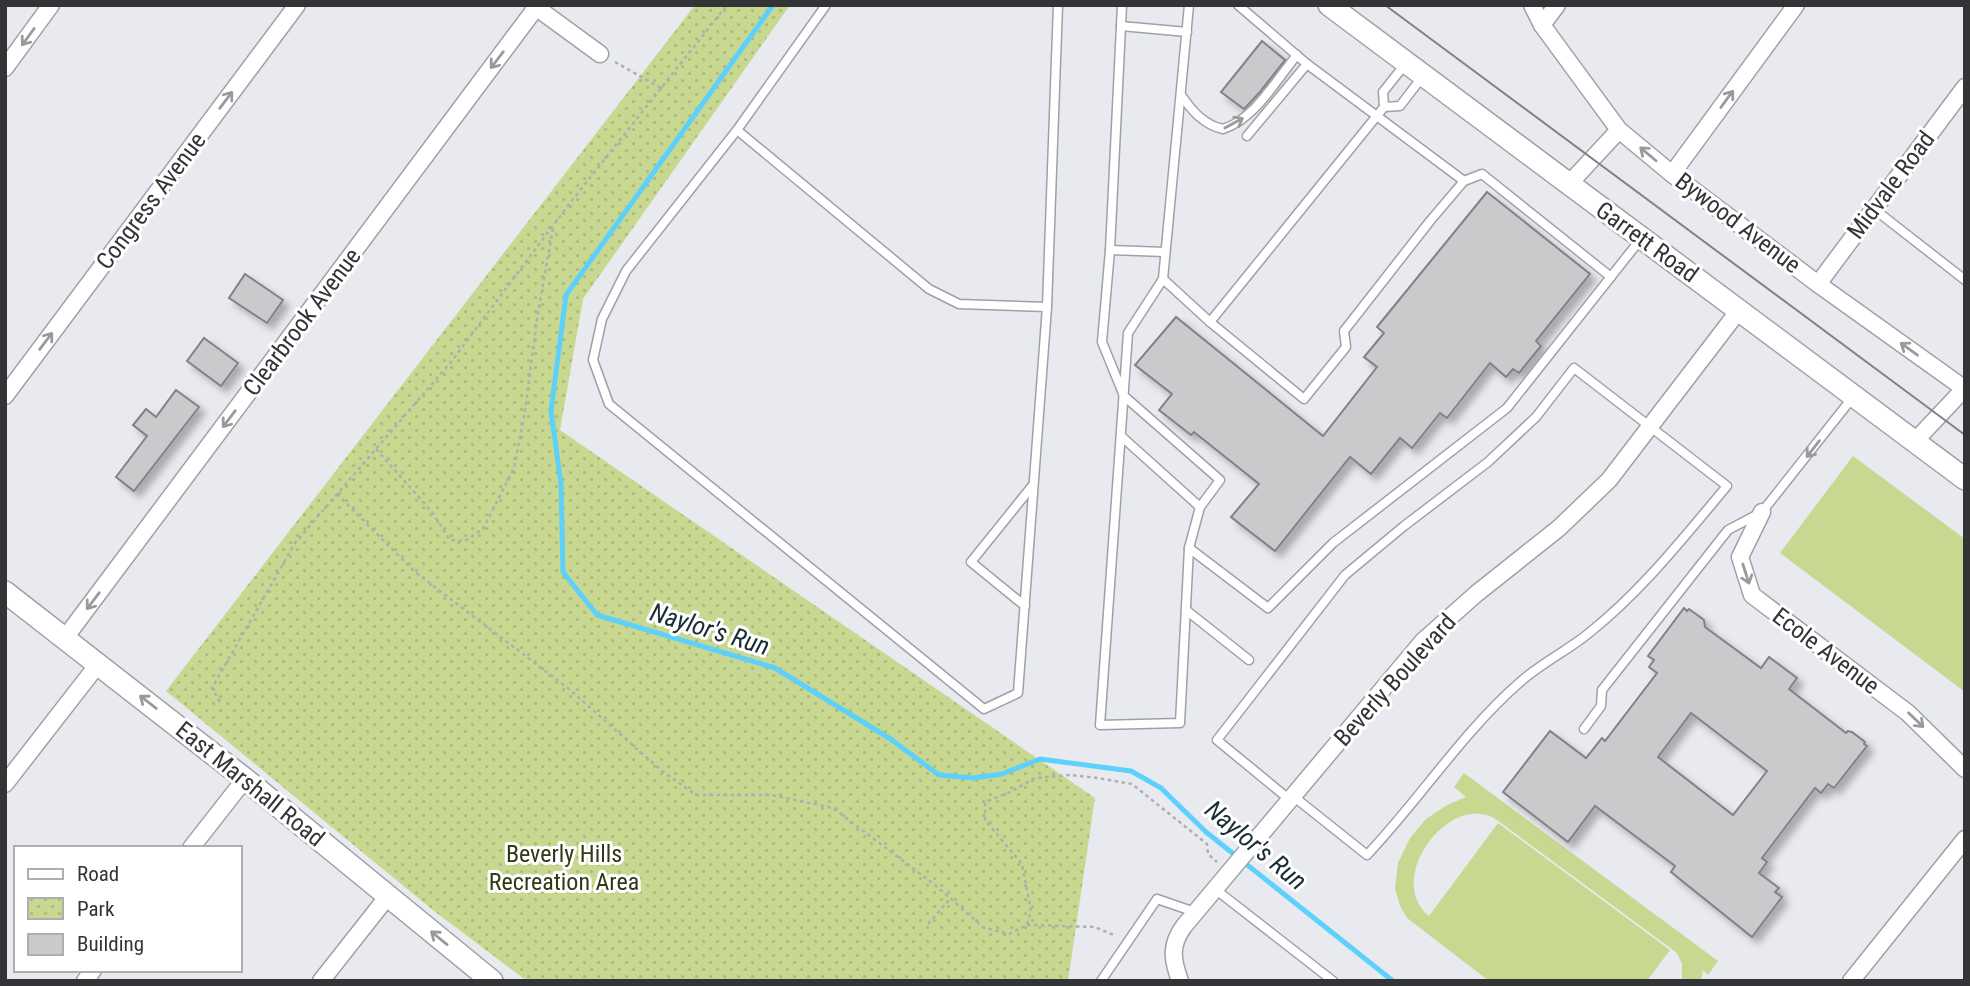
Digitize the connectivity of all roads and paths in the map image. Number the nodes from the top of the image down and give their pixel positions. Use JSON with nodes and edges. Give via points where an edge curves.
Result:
{"nodes":[{"id":1,"x":51,"y":5,"type":"edge"},
{"id":2,"x":297,"y":5,"type":"edge"},
{"id":3,"x":727,"y":5,"type":"edge"},
{"id":4,"x":826,"y":5,"type":"edge"},
{"id":5,"x":1058,"y":5,"type":"edge"},
{"id":6,"x":1122,"y":5,"type":"edge"},
{"id":7,"x":1189,"y":5,"type":"edge"},
{"id":8,"x":1238,"y":5,"type":"edge"},
{"id":9,"x":1329,"y":5,"type":"edge"},
{"id":10,"x":1532,"y":5,"type":"edge"},
{"id":11,"x":1557,"y":5,"type":"edge"},
{"id":12,"x":1796,"y":5,"type":"edge"},
{"id":13,"x":536,"y":6,"type":"edge"},
{"id":14,"x":1542,"y":25,"type":"junction"},
{"id":15,"x":1121,"y":26,"type":"junction"},
{"id":16,"x":1186,"y":32,"type":"junction"},
{"id":17,"x":600,"y":54,"type":"joint"},
{"id":18,"x":1297,"y":55,"type":"junction"},
{"id":19,"x":1406,"y":63,"type":"junction"},
{"id":20,"x":1307,"y":64,"type":"junction"},
{"id":21,"x":5,"y":68,"type":"edge"},
{"id":22,"x":1423,"y":76,"type":"junction"},
{"id":23,"x":1965,"y":87,"type":"edge"},
{"id":24,"x":661,"y":88,"type":"junction"},
{"id":25,"x":1181,"y":95,"type":"junction"},
{"id":26,"x":1384,"y":107,"type":"junction"},
{"id":27,"x":1376,"y":117,"type":"junction"},
{"id":28,"x":737,"y":130,"type":"junction"},
{"id":29,"x":1619,"y":130,"type":"junction"},
{"id":30,"x":1247,"y":136,"type":"dead end"},
{"id":31,"x":1672,"y":174,"type":"junction"},
{"id":32,"x":1464,"y":181,"type":"junction"},
{"id":33,"x":1568,"y":185,"type":"junction"},
{"id":34,"x":1874,"y":209,"type":"junction"},
{"id":35,"x":554,"y":224,"type":"junction"},
{"id":36,"x":1642,"y":238,"type":"junction"},
{"id":37,"x":1110,"y":250,"type":"junction"},
{"id":38,"x":1165,"y":252,"type":"junction"},
{"id":39,"x":1611,"y":276,"type":"junction"},
{"id":40,"x":1163,"y":279,"type":"junction"},
{"id":41,"x":1965,"y":280,"type":"edge"},
{"id":42,"x":1818,"y":284,"type":"junction"},
{"id":43,"x":1047,"y":307,"type":"junction"},
{"id":44,"x":1740,"y":309,"type":"junction"},
{"id":45,"x":1210,"y":322,"type":"junction"},
{"id":46,"x":1964,"y":389,"type":"edge"},
{"id":47,"x":1855,"y":395,"type":"junction"},
{"id":48,"x":5,"y":396,"type":"edge"},
{"id":49,"x":1124,"y":396,"type":"junction"},
{"id":50,"x":1650,"y":426,"type":"junction"},
{"id":51,"x":1121,"y":436,"type":"junction"},
{"id":52,"x":1916,"y":440,"type":"junction"},
{"id":53,"x":376,"y":449,"type":"junction"},
{"id":54,"x":1965,"y":479,"type":"edge"},
{"id":55,"x":1034,"y":484,"type":"junction"},
{"id":56,"x":337,"y":494,"type":"junction"},
{"id":57,"x":1200,"y":507,"type":"junction"},
{"id":58,"x":1762,"y":512,"type":"junction"},
{"id":59,"x":1189,"y":548,"type":"junction"},
{"id":60,"x":5,"y":592,"type":"edge"},
{"id":61,"x":1025,"y":606,"type":"junction"},
{"id":62,"x":1186,"y":610,"type":"junction"},
{"id":63,"x":65,"y":638,"type":"junction"},
{"id":64,"x":1249,"y":660,"type":"dead end"},
{"id":65,"x":99,"y":663,"type":"junction"},
{"id":66,"x":220,"y":702,"type":"dead end"},
{"id":67,"x":1584,"y":729,"type":"dead end"},
{"id":68,"x":1965,"y":769,"type":"edge"},
{"id":69,"x":245,"y":779,"type":"junction"},
{"id":70,"x":5,"y":784,"type":"edge"},
{"id":71,"x":1292,"y":798,"type":"junction"},
{"id":72,"x":1965,"y":839,"type":"edge"},
{"id":73,"x":193,"y":846,"type":"edge"},
{"id":74,"x":1208,"y":854,"type":"dead end"},
{"id":75,"x":1215,"y":889,"type":"junction"},
{"id":76,"x":388,"y":897,"type":"junction"},
{"id":77,"x":950,"y":899,"type":"junction"},
{"id":78,"x":1195,"y":912,"type":"junction"},
{"id":79,"x":928,"y":924,"type":"dead end"},
{"id":80,"x":1027,"y":926,"type":"junction"},
{"id":81,"x":1128,"y":941,"type":"junction"},
{"id":82,"x":321,"y":981,"type":"edge"},
{"id":83,"x":492,"y":981,"type":"edge"},
{"id":84,"x":1101,"y":981,"type":"edge"},
{"id":85,"x":1180,"y":981,"type":"edge"},
{"id":86,"x":1333,"y":981,"type":"edge"},
{"id":87,"x":1852,"y":981,"type":"edge"}],
"edges":[{"from":1,"to":21,"type":"street","one_way":true},
{"from":48,"to":2,"type":"street","name":"Congress Avenue","one_way":true},
{"from":3,"to":24,"type":"path"},
{"from":4,"to":28,"type":"lane"},
{"from":5,"to":43,"type":"lane"},
{"from":6,"to":15,"type":"lane"},
{"from":7,"to":16,"type":"lane"},
{"from":8,"to":18,"type":"lane"},
{"from":9,"to":19,"type":"main road","name":"Garrett Road"},
{"from":10,"to":14,"type":"street"},
{"from":11,"to":14,"type":"street"},
{"from":31,"to":12,"type":"street","one_way":true},
{"from":13,"to":17,"type":"street"},
{"from":13,"to":63,"type":"street","name":"Clearbrook Avenue","one_way":true},
{"from":14,"to":29,"type":"street","name":"Bywood Avenue"},
{"from":15,"to":16,"type":"lane"},
{"from":15,"to":37,"type":"lane"},
{"from":16,"to":25,"type":"lane"},
{"from":17,"to":24,"type":"path"},
{"from":18,"to":20,"type":"lane"},
{"from":25,"to":18,"type":"lane","one_way":true,"via":[[1213,127],[1232,126],[1250,113]]},
{"from":19,"to":22,"type":"main road","name":"Garrett Road"},
{"from":19,"to":26,"type":"lane","via":[[1383,92]]},
{"from":20,"to":27,"type":"lane"},
{"from":20,"to":30,"type":"lane"},
{"from":22,"to":26,"type":"lane","via":[[1400,106]]},
{"from":22,"to":33,"type":"main road","name":"Garrett Road"},
{"from":23,"to":34,"type":"street","name":"Midvale Road"},
{"from":24,"to":35,"type":"path"},
{"from":25,"to":38,"type":"lane"},
{"from":26,"to":27,"type":"lane"},
{"from":27,"to":32,"type":"lane"},
{"from":27,"to":45,"type":"lane"},
{"from":28,"to":43,"type":"lane","via":[[929,289],[959,304]]},
{"from":28,"to":61,"type":"lane","via":[[626,271],[602,319],[593,360],[608,404],[984,709],[1018,693]]},
{"from":31,"to":29,"type":"street","name":"Bywood Avenue","one_way":true},
{"from":29,"to":33,"type":"street"},
{"from":31,"to":42,"type":"street","name":"Bywood Avenue"},
{"from":32,"to":39,"type":"lane","via":[[1482,174]]},
{"from":32,"to":45,"type":"lane","via":[[1344,331],[1346,347],[1304,399]]},
{"from":33,"to":36,"type":"main road","name":"Garrett Road"},
{"from":34,"to":41,"type":"lane"},
{"from":34,"to":42,"type":"street","name":"Midvale Road"},
{"from":35,"to":53,"type":"path","via":[[451,362]]},
{"from":35,"to":53,"type":"path","via":[[514,468],[483,529],[465,541],[450,540],[432,512]]},
{"from":36,"to":39,"type":"lane"},
{"from":36,"to":44,"type":"main road","name":"Garrett Road"},
{"from":37,"to":38,"type":"lane"},
{"from":37,"to":49,"type":"lane","via":[[1102,342]]},
{"from":38,"to":40,"type":"lane"},
{"from":39,"to":59,"type":"lane","via":[[1507,408],[1333,543],[1268,608]]},
{"from":40,"to":45,"type":"lane"},
{"from":40,"to":49,"type":"lane","via":[[1128,333]]},
{"from":46,"to":42,"type":"street","name":"Bywood Avenue","one_way":true},
{"from":43,"to":55,"type":"lane"},
{"from":44,"to":47,"type":"main road","name":"Garrett Road"},
{"from":44,"to":50,"type":"street","name":"Beverly Boulevard"},
{"from":46,"to":52,"type":"street"},
{"from":47,"to":52,"type":"main road","name":"Garrett Road"},
{"from":47,"to":58,"type":"lane","one_way":true},
{"from":49,"to":51,"type":"lane"},
{"from":49,"to":57,"type":"lane","via":[[1220,480]]},
{"from":50,"to":71,"type":"street","name":"Beverly Boulevard","via":[[1609,480],[1559,528],[1423,641]]},
{"from":50,"to":71,"type":"lane","via":[[1574,368],[1536,417],[1488,462],[1345,575],[1217,740]]},
{"from":50,"to":71,"type":"lane","via":[[1727,486],[1650,578],[1589,633],[1520,682],[1476,726],[1367,855]]},
{"from":51,"to":57,"type":"lane"},
{"from":51,"to":62,"type":"lane","via":[[1100,725],[1180,723]]},
{"from":52,"to":54,"type":"main road","name":"Garrett Road"},
{"from":53,"to":56,"type":"path"},
{"from":55,"to":61,"type":"lane"},
{"from":55,"to":61,"type":"lane","via":[[971,562]]},
{"from":56,"to":66,"type":"path","via":[[295,543],[212,688]]},
{"from":56,"to":77,"type":"path","via":[[415,572],[569,689],[695,794],[772,795],[833,808]]},
{"from":57,"to":59,"type":"lane"},
{"from":58,"to":67,"type":"lane","via":[[1728,530],[1602,690],[1601,706]]},
{"from":58,"to":68,"type":"street","name":"Ecole Avenue","one_way":true,"via":[[1740,557],[1752,595],[1908,713]]},
{"from":59,"to":62,"type":"lane"},
{"from":60,"to":63,"type":"main road","name":"East Marshall Road"},
{"from":62,"to":64,"type":"lane"},
{"from":63,"to":65,"type":"main road","name":"East Marshall Road"},
{"from":69,"to":65,"type":"main road","name":"East Marshall Road","one_way":true},
{"from":65,"to":70,"type":"street"},
{"from":69,"to":73,"type":"street"},
{"from":69,"to":76,"type":"main road","name":"East Marshall Road"},
{"from":71,"to":75,"type":"street","name":"Beverly Boulevard"},
{"from":72,"to":87,"type":"street"},
{"from":74,"to":80,"type":"path","via":[[1207,844],[1132,784],[1070,775],[1035,778],[985,803],[985,820],[1022,864],[1031,911]]},
{"from":75,"to":78,"type":"street","name":"Beverly Boulevard"},
{"from":75,"to":86,"type":"lane"},
{"from":76,"to":82,"type":"street"},
{"from":83,"to":76,"type":"main road","name":"East Marshall Road","one_way":true},
{"from":77,"to":79,"type":"path"},
{"from":77,"to":80,"type":"path","via":[[983,927],[1009,934]]},
{"from":78,"to":81,"type":"lane","via":[[1157,900]]},
{"from":78,"to":85,"type":"street","name":"Beverly Boulevard","via":[[1172,950]]},
{"from":80,"to":81,"type":"path","via":[[1095,927]]},
{"from":81,"to":84,"type":"lane"}]}
